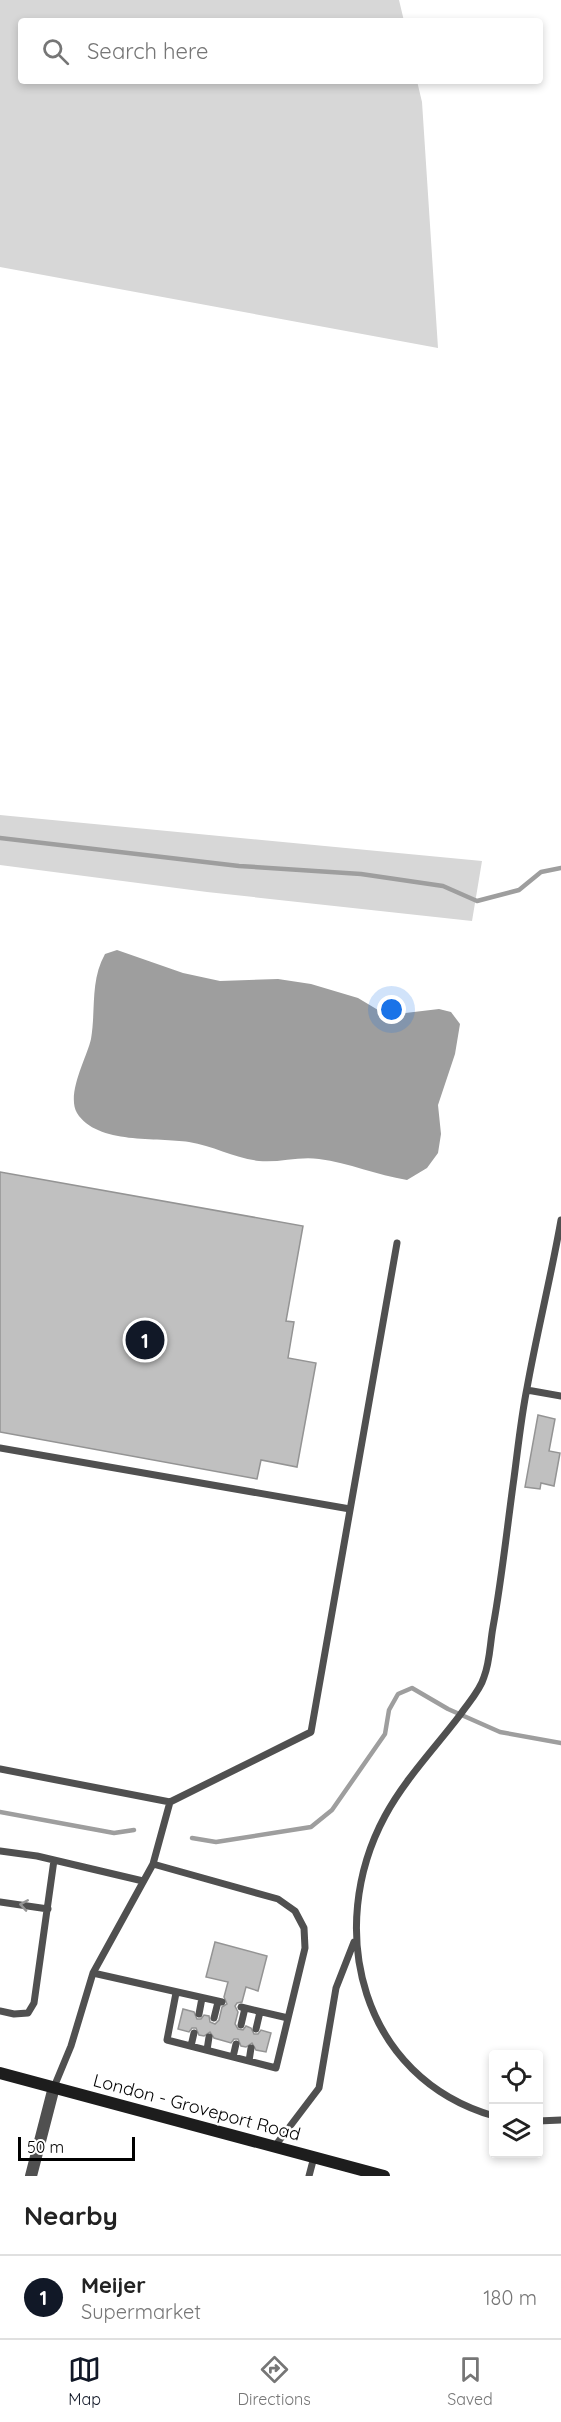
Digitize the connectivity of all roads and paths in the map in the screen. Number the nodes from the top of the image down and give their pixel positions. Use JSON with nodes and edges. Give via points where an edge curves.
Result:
{"nodes":[{"id":1,"x":561,"y":1220,"type":"edge"},
{"id":2,"x":397,"y":1244,"type":"dead end"},
{"id":3,"x":557,"y":1260,"type":"edge"},
{"id":4,"x":527,"y":1390,"type":"junction"},
{"id":5,"x":561,"y":1396,"type":"edge"},
{"id":6,"x":0,"y":1448,"type":"edge"},
{"id":7,"x":350,"y":1509,"type":"junction"},
{"id":8,"x":0,"y":1769,"type":"edge"},
{"id":9,"x":170,"y":1802,"type":"junction"},
{"id":10,"x":0,"y":1851,"type":"edge"},
{"id":11,"x":54,"y":1860,"type":"junction"},
{"id":12,"x":153,"y":1864,"type":"junction"},
{"id":13,"x":144,"y":1881,"type":"junction"},
{"id":14,"x":0,"y":1902,"type":"edge"},
{"id":15,"x":48,"y":1909,"type":"junction"},
{"id":16,"x":355,"y":1940,"type":"junction"},
{"id":17,"x":93,"y":1973,"type":"junction"},
{"id":18,"x":176,"y":1992,"type":"junction"},
{"id":19,"x":202,"y":1998,"type":"junction"},
{"id":20,"x":0,"y":2011,"type":"edge"},
{"id":21,"x":260,"y":2012,"type":"junction"},
{"id":22,"x":199,"y":2014,"type":"dead end"},
{"id":23,"x":214,"y":2018,"type":"dead end"},
{"id":24,"x":288,"y":2018,"type":"junction"},
{"id":25,"x":241,"y":2025,"type":"dead end"},
{"id":26,"x":256,"y":2029,"type":"dead end"},
{"id":27,"x":194,"y":2033,"type":"dead end"},
{"id":28,"x":209,"y":2037,"type":"dead end"},
{"id":29,"x":236,"y":2044,"type":"dead end"},
{"id":30,"x":191,"y":2046,"type":"junction"},
{"id":31,"x":251,"y":2048,"type":"dead end"},
{"id":32,"x":207,"y":2050,"type":"junction"},
{"id":33,"x":233,"y":2057,"type":"junction"},
{"id":34,"x":249,"y":2061,"type":"junction"},
{"id":35,"x":0,"y":2073,"type":"edge"},
{"id":36,"x":54,"y":2087,"type":"junction"},
{"id":37,"x":489,"y":2114,"type":"edge"},
{"id":38,"x":561,"y":2120,"type":"edge"},
{"id":39,"x":543,"y":2121,"type":"edge"},
{"id":40,"x":274,"y":2146,"type":"junction"},
{"id":41,"x":314,"y":2157,"type":"junction"},
{"id":42,"x":31,"y":2176,"type":"edge"},
{"id":43,"x":309,"y":2176,"type":"edge"},
{"id":44,"x":384,"y":2176,"type":"edge"}],
"edges":[{"from":1,"to":3,"type":"lane"},
{"from":2,"to":7,"type":"lane"},
{"from":3,"to":4,"type":"lane"},
{"from":4,"to":5,"type":"lane"},
{"from":4,"to":16,"type":"lane","via":[[484,1677],[385,1815],[370,1848],[357,1908]]},
{"from":6,"to":7,"type":"lane"},
{"from":7,"to":9,"type":"lane","via":[[311,1732]]},
{"from":8,"to":9,"type":"lane"},
{"from":9,"to":12,"type":"lane"},
{"from":10,"to":11,"type":"lane"},
{"from":11,"to":13,"type":"lane"},
{"from":11,"to":15,"type":"lane"},
{"from":12,"to":13,"type":"lane"},
{"from":12,"to":24,"type":"lane","via":[[278,1899],[296,1911],[304,1928],[305,1948]]},
{"from":13,"to":17,"type":"lane"},
{"from":15,"to":14,"type":"lane","one_way":true},
{"from":15,"to":20,"type":"lane","via":[[34,2002],[28,2013]]},
{"from":16,"to":37,"type":"lane","via":[[365,1990],[394,2048],[436,2089],[458,2103]]},
{"from":16,"to":40,"type":"lane","via":[[336,1988],[319,2088]]},
{"from":17,"to":18,"type":"lane"},
{"from":17,"to":36,"type":"lane"},
{"from":18,"to":19,"type":"lane"},
{"from":18,"to":30,"type":"lane","via":[[167,2040]]},
{"from":19,"to":22,"type":"lane"},
{"from":19,"to":23,"type":"lane","via":[[220,2002]]},
{"from":21,"to":24,"type":"lane"},
{"from":21,"to":25,"type":"lane","via":[[243,2008]]},
{"from":21,"to":26,"type":"lane"},
{"from":24,"to":34,"type":"lane","via":[[276,2068]]},
{"from":27,"to":30,"type":"lane"},
{"from":28,"to":32,"type":"lane"},
{"from":29,"to":33,"type":"lane"},
{"from":30,"to":32,"type":"lane"},
{"from":31,"to":34,"type":"lane"},
{"from":32,"to":33,"type":"lane"},
{"from":33,"to":34,"type":"lane"},
{"from":35,"to":36,"type":"main road","name":"London - Groveport Road"},
{"from":36,"to":40,"type":"main road","name":"London - Groveport Road"},
{"from":36,"to":42,"type":"street"},
{"from":38,"to":39,"type":"lane"},
{"from":40,"to":41,"type":"main road","name":"London - Groveport Road"},
{"from":41,"to":43,"type":"lane"},
{"from":41,"to":44,"type":"main road","name":"London - Groveport Road"}]}
